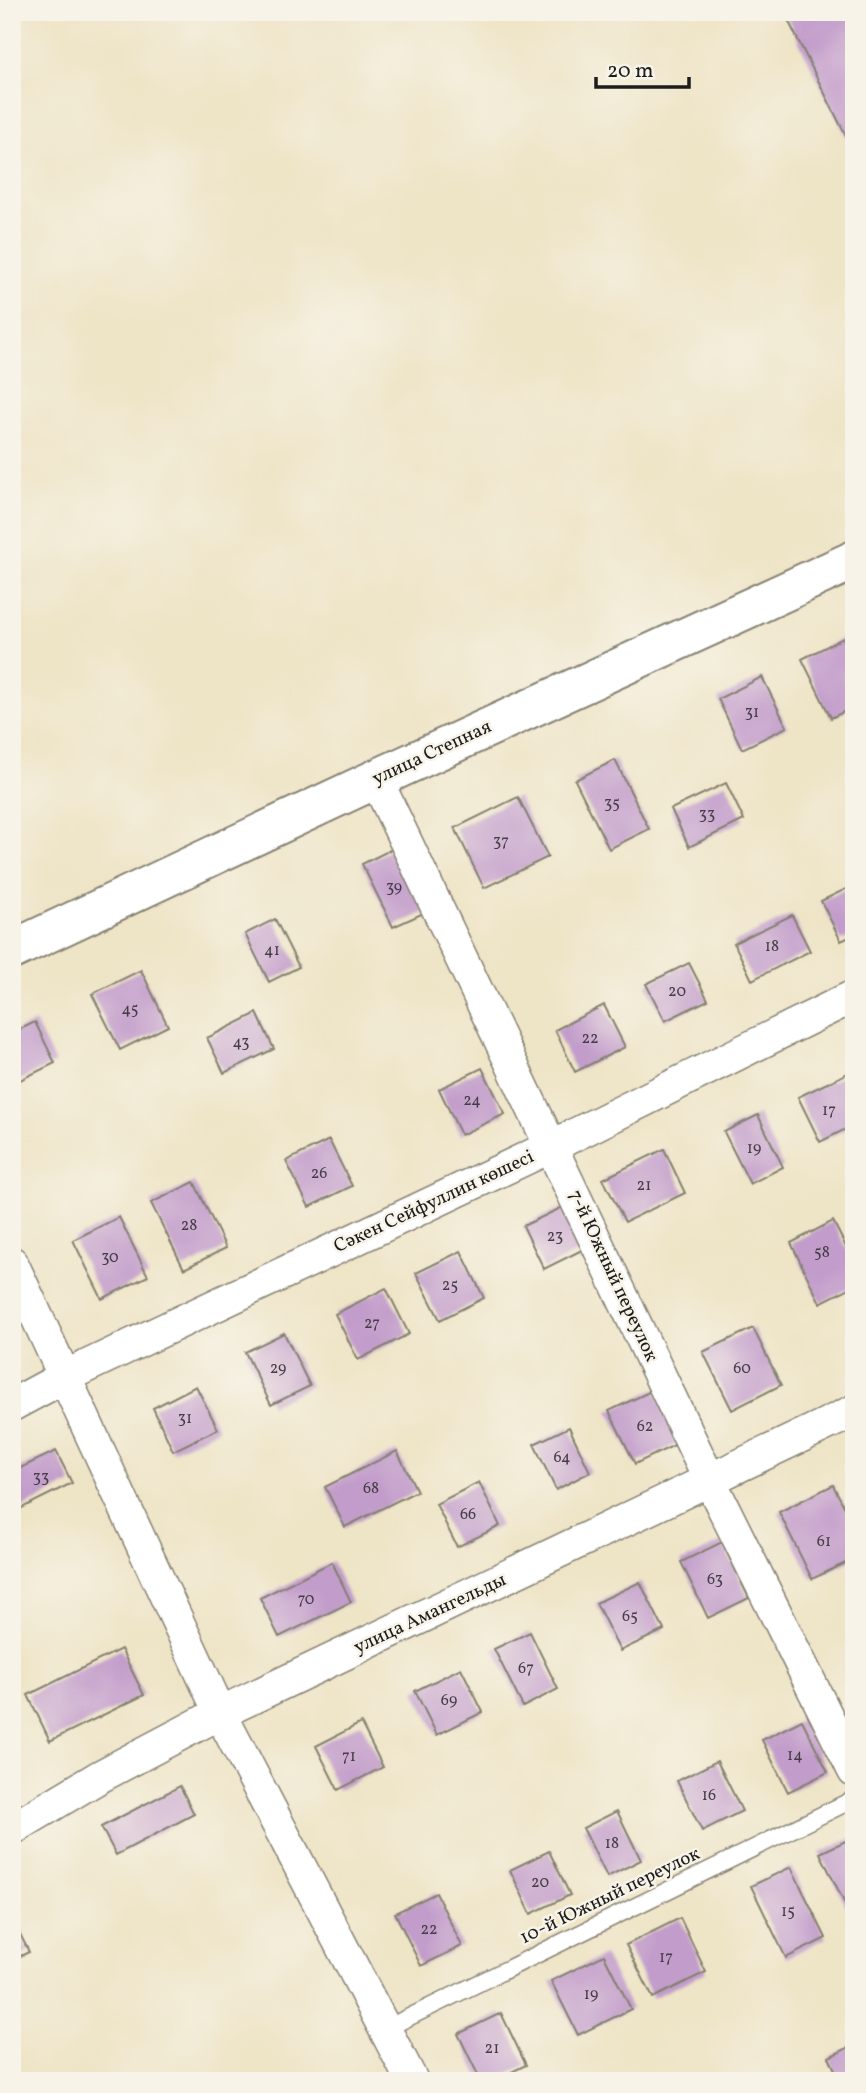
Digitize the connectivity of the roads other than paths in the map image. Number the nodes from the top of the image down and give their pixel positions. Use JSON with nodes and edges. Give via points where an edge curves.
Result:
{"nodes":[{"id":1,"x":854,"y":560,"type":"edge"},
{"id":2,"x":376,"y":779,"type":"junction"},
{"id":3,"x":12,"y":950,"type":"edge"},
{"id":4,"x":854,"y":996,"type":"edge"},
{"id":5,"x":552,"y":1146,"type":"junction"},
{"id":6,"x":12,"y":1263,"type":"edge"},
{"id":7,"x":64,"y":1377,"type":"junction"},
{"id":8,"x":12,"y":1405,"type":"edge"},
{"id":9,"x":854,"y":1411,"type":"edge"},
{"id":10,"x":710,"y":1481,"type":"junction"},
{"id":11,"x":220,"y":1713,"type":"junction"},
{"id":12,"x":854,"y":1771,"type":"edge"},
{"id":13,"x":854,"y":1799,"type":"edge"},
{"id":14,"x":12,"y":1829,"type":"edge"},
{"id":15,"x":386,"y":2029,"type":"junction"},
{"id":16,"x":412,"y":2081,"type":"edge"}],
"edges":[{"from":1,"to":2,"type":"street","name":"улица Степная"},
{"from":2,"to":3,"type":"street","name":"улица Степная"},
{"from":2,"to":5,"type":"street","name":"7-й Южный переулок"},
{"from":4,"to":5,"type":"street","name":"Сәкен Сейфуллин көшесі"},
{"from":5,"to":7,"type":"street","name":"Сәкен Сейфуллин көшесі"},
{"from":5,"to":10,"type":"street","name":"7-й Южный переулок"},
{"from":6,"to":7,"type":"street"},
{"from":7,"to":8,"type":"street","name":"Сәкен Сейфуллин көшесі"},
{"from":7,"to":11,"type":"street"},
{"from":9,"to":10,"type":"street","name":"улица Амангельды"},
{"from":10,"to":11,"type":"street","name":"улица Амангельды"},
{"from":10,"to":12,"type":"street","name":"7-й Южный переулок"},
{"from":11,"to":14,"type":"street","name":"улица Амангельды"},
{"from":11,"to":15,"type":"street"},
{"from":13,"to":15,"type":"lane","name":"10-й Южный переулок"},
{"from":15,"to":16,"type":"street"}]}
